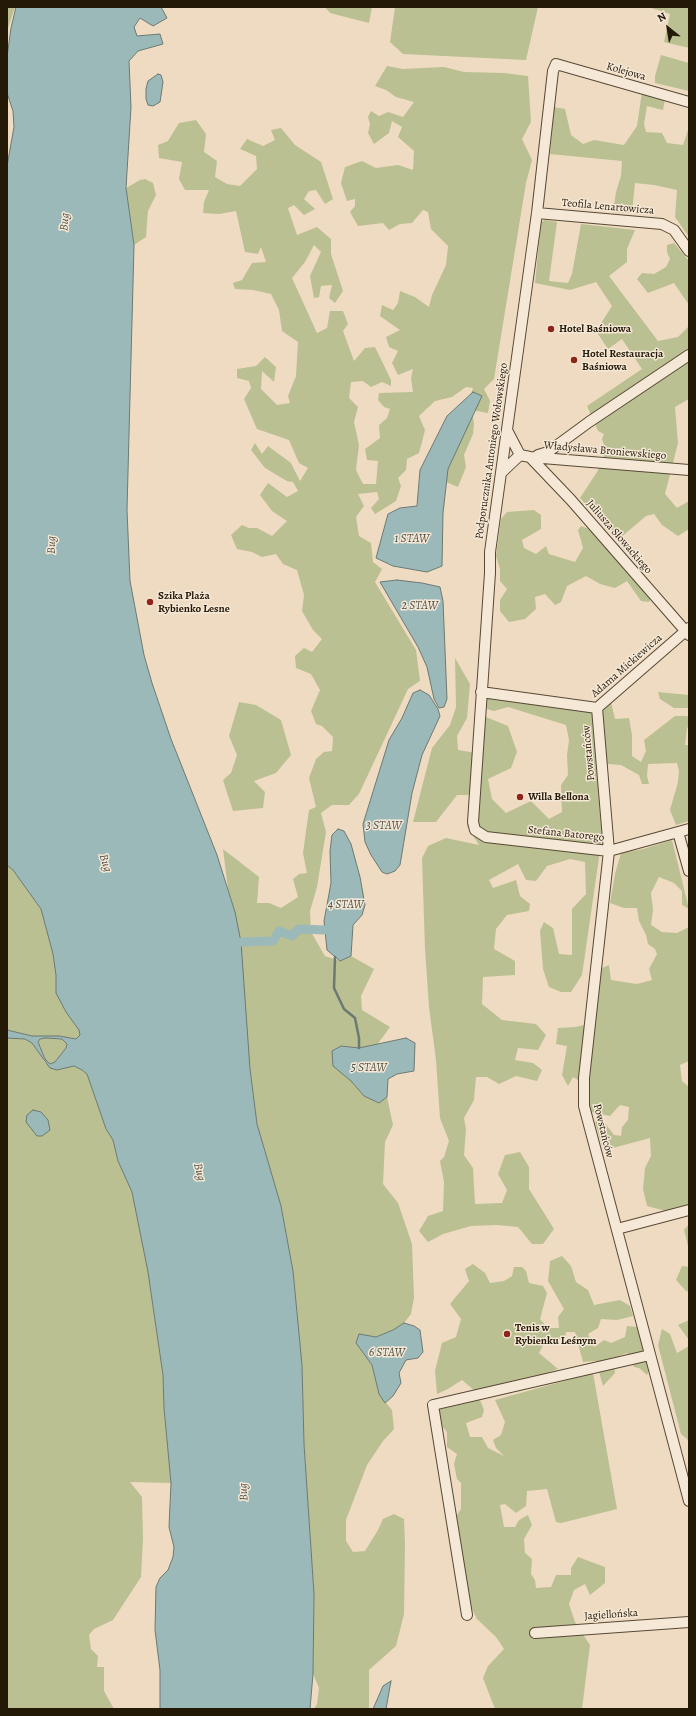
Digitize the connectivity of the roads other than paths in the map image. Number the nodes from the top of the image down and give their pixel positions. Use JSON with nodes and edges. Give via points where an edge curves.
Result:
{"nodes":[{"id":1,"x":556,"y":64,"type":"joint"},
{"id":2,"x":689,"y":102,"type":"edge"},
{"id":3,"x":537,"y":213,"type":"junction"},
{"id":4,"x":689,"y":251,"type":"edge"},
{"id":5,"x":689,"y":355,"type":"edge"},
{"id":6,"x":507,"y":430,"type":"junction"},
{"id":7,"x":525,"y":456,"type":"junction"},
{"id":8,"x":689,"y":470,"type":"edge"},
{"id":9,"x":501,"y":473,"type":"junction"},
{"id":10,"x":688,"y":631,"type":"edge"},
{"id":11,"x":481,"y":692,"type":"junction"},
{"id":12,"x":597,"y":708,"type":"junction"},
{"id":13,"x":689,"y":830,"type":"edge"},
{"id":14,"x":678,"y":832,"type":"junction"},
{"id":15,"x":486,"y":837,"type":"joint"},
{"id":16,"x":610,"y":851,"type":"junction"},
{"id":17,"x":689,"y":871,"type":"edge"},
{"id":18,"x":689,"y":1210,"type":"edge"},
{"id":19,"x":617,"y":1229,"type":"junction"},
{"id":20,"x":650,"y":1354,"type":"junction"},
{"id":21,"x":689,"y":1501,"type":"edge"},
{"id":22,"x":467,"y":1615,"type":"dead end"},
{"id":23,"x":689,"y":1622,"type":"edge"},
{"id":24,"x":535,"y":1633,"type":"dead end"}],
"edges":[{"from":1,"to":2,"type":"street","name":"Kolejowa"},
{"from":1,"to":3,"type":"street","name":"Podporucznika Antoniego Wołowskiego"},
{"from":3,"to":4,"type":"street","name":"Teofila Lenartowicza","via":[[662,224],[674,230]]},
{"from":3,"to":6,"type":"street","name":"Podporucznika Antoniego Wołowskiego"},
{"from":5,"to":7,"type":"street","via":[[548,452]]},
{"from":6,"to":7,"type":"street"},
{"from":6,"to":9,"type":"street","name":"Podporucznika Antoniego Wołowskiego"},
{"from":7,"to":8,"type":"street","name":"Władysława Broniewskiego"},
{"from":7,"to":9,"type":"street"},
{"from":7,"to":10,"type":"street","name":"Juliusza Słowackiego","via":[[571,500]]},
{"from":9,"to":11,"type":"street","name":"Podporucznika Antoniego Wołowskiego","via":[[490,552]]},
{"from":10,"to":12,"type":"street","name":"Adama Mickiewicza"},
{"from":11,"to":12,"type":"street","name":"Adama Mickiewicza"},
{"from":11,"to":15,"type":"street","name":"Podporucznika Antoniego Wołowskiego","via":[[473,822],[475,830]]},
{"from":12,"to":16,"type":"street","name":"Powstańców"},
{"from":13,"to":14,"type":"street","name":"Stefana Batorego"},
{"from":14,"to":16,"type":"street","name":"Stefana Batorego"},
{"from":14,"to":17,"type":"street"},
{"from":15,"to":16,"type":"street","name":"Stefana Batorego"},
{"from":16,"to":19,"type":"street","name":"Powstańców","via":[[584,1078],[584,1106]]},
{"from":18,"to":19,"type":"street"},
{"from":19,"to":20,"type":"street","name":"Powstańców"},
{"from":20,"to":21,"type":"street","name":"Powstańców"},
{"from":20,"to":22,"type":"street","via":[[433,1406]]},
{"from":23,"to":24,"type":"street","name":"Jagiellońska"}]}
